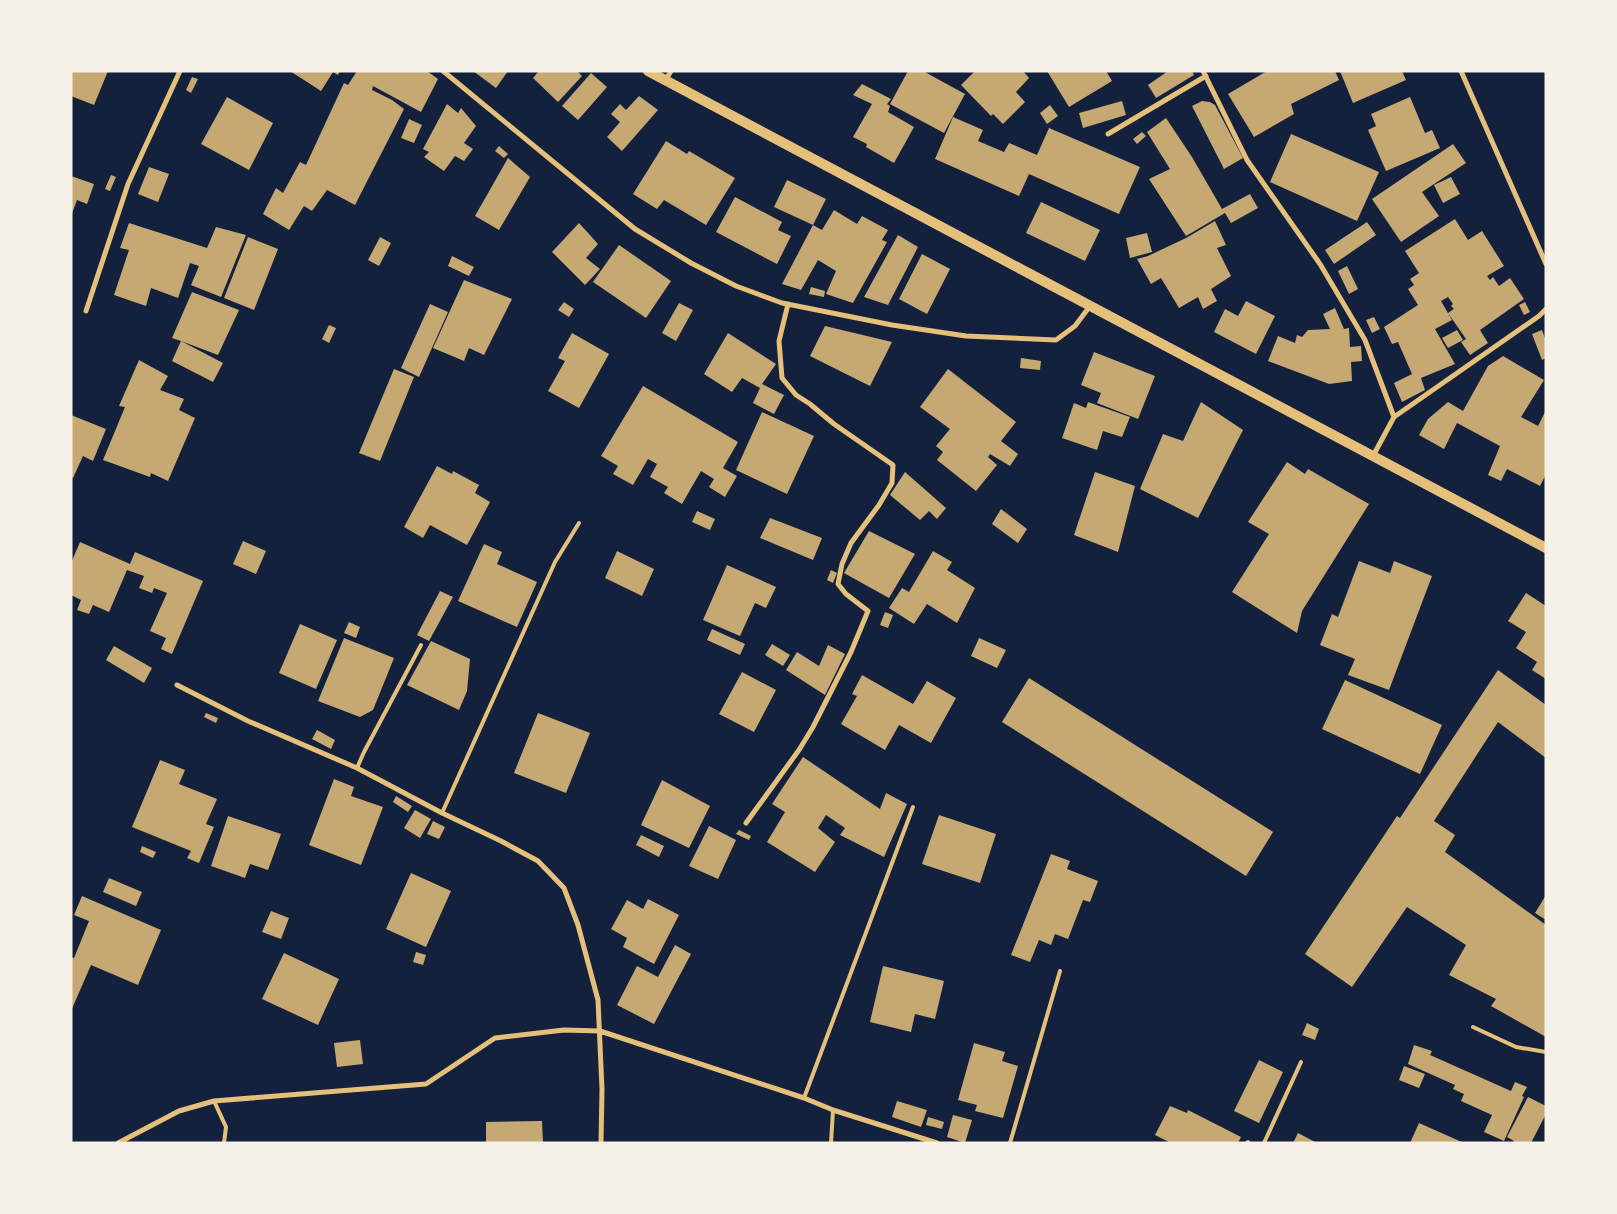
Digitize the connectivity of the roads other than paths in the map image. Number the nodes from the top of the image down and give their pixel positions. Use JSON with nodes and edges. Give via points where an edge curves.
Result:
{"nodes":[{"id":1,"x":180,"y":71,"type":"edge"},
{"id":2,"x":442,"y":71,"type":"edge"},
{"id":3,"x":648,"y":71,"type":"edge"},
{"id":4,"x":671,"y":71,"type":"edge"},
{"id":5,"x":1461,"y":71,"type":"edge"},
{"id":6,"x":1204,"y":74,"type":"edge"},
{"id":7,"x":665,"y":81,"type":"junction"},
{"id":8,"x":1108,"y":134,"type":"dead end"},
{"id":9,"x":1546,"y":264,"type":"edge"},
{"id":10,"x":788,"y":304,"type":"junction"},
{"id":11,"x":1090,"y":306,"type":"junction"},
{"id":12,"x":1546,"y":309,"type":"edge"},
{"id":13,"x":86,"y":311,"type":"dead end"},
{"id":14,"x":1394,"y":417,"type":"junction"},
{"id":15,"x":1373,"y":456,"type":"junction"},
{"id":16,"x":579,"y":522,"type":"dead end"},
{"id":17,"x":1546,"y":548,"type":"edge"},
{"id":18,"x":421,"y":644,"type":"dead end"},
{"id":19,"x":177,"y":685,"type":"dead end"},
{"id":20,"x":357,"y":768,"type":"junction"},
{"id":21,"x":913,"y":807,"type":"dead end"},
{"id":22,"x":442,"y":813,"type":"junction"},
{"id":23,"x":746,"y":823,"type":"dead end"},
{"id":24,"x":1060,"y":971,"type":"dead end"},
{"id":25,"x":1473,"y":1027,"type":"dead end"},
{"id":26,"x":600,"y":1032,"type":"junction"},
{"id":27,"x":1546,"y":1052,"type":"edge"},
{"id":28,"x":1301,"y":1062,"type":"dead end"},
{"id":29,"x":804,"y":1098,"type":"junction"},
{"id":30,"x":214,"y":1101,"type":"junction"},
{"id":31,"x":833,"y":1110,"type":"junction"},
{"id":32,"x":935,"y":1142,"type":"edge"},
{"id":33,"x":118,"y":1143,"type":"edge"},
{"id":34,"x":224,"y":1143,"type":"edge"},
{"id":35,"x":601,"y":1143,"type":"edge"},
{"id":36,"x":831,"y":1143,"type":"edge"},
{"id":37,"x":1010,"y":1143,"type":"edge"},
{"id":38,"x":1264,"y":1143,"type":"edge"}],
"edges":[{"from":1,"to":13,"type":"street","via":[[128,184]]},
{"from":2,"to":10,"type":"street","via":[[635,229],[736,286]]},
{"from":3,"to":7,"type":"main road"},
{"from":4,"to":7,"type":"street"},
{"from":5,"to":9,"type":"street"},
{"from":6,"to":8,"type":"street"},
{"from":6,"to":14,"type":"street","via":[[1247,160],[1320,264],[1365,340]]},
{"from":7,"to":11,"type":"main road"},
{"from":10,"to":11,"type":"street","via":[[966,336],[1056,340],[1075,326]]},
{"from":10,"to":23,"type":"street","via":[[779,341],[782,378],[796,394],[834,424],[893,465],[892,482],[851,543],[838,584],[868,611],[864,622],[813,727]]},
{"from":11,"to":15,"type":"main road"},
{"from":12,"to":14,"type":"street"},
{"from":14,"to":15,"type":"street"},
{"from":15,"to":17,"type":"main road"},
{"from":16,"to":22,"type":"lane","via":[[555,562]]},
{"from":18,"to":20,"type":"lane"},
{"from":19,"to":20,"type":"street","via":[[248,721]]},
{"from":20,"to":22,"type":"street"},
{"from":21,"to":29,"type":"lane"},
{"from":22,"to":26,"type":"street","via":[[538,861],[564,888],[578,925],[598,1000]]},
{"from":24,"to":37,"type":"lane"},
{"from":25,"to":27,"type":"lane","via":[[1516,1047]]},
{"from":26,"to":29,"type":"street"},
{"from":26,"to":30,"type":"street","via":[[564,1030],[495,1038],[426,1084]]},
{"from":26,"to":35,"type":"street"},
{"from":28,"to":38,"type":"lane"},
{"from":29,"to":31,"type":"street"},
{"from":30,"to":33,"type":"street","via":[[178,1111]]},
{"from":30,"to":34,"type":"lane","via":[[226,1127]]},
{"from":31,"to":32,"type":"street"},
{"from":31,"to":36,"type":"lane"}]}
